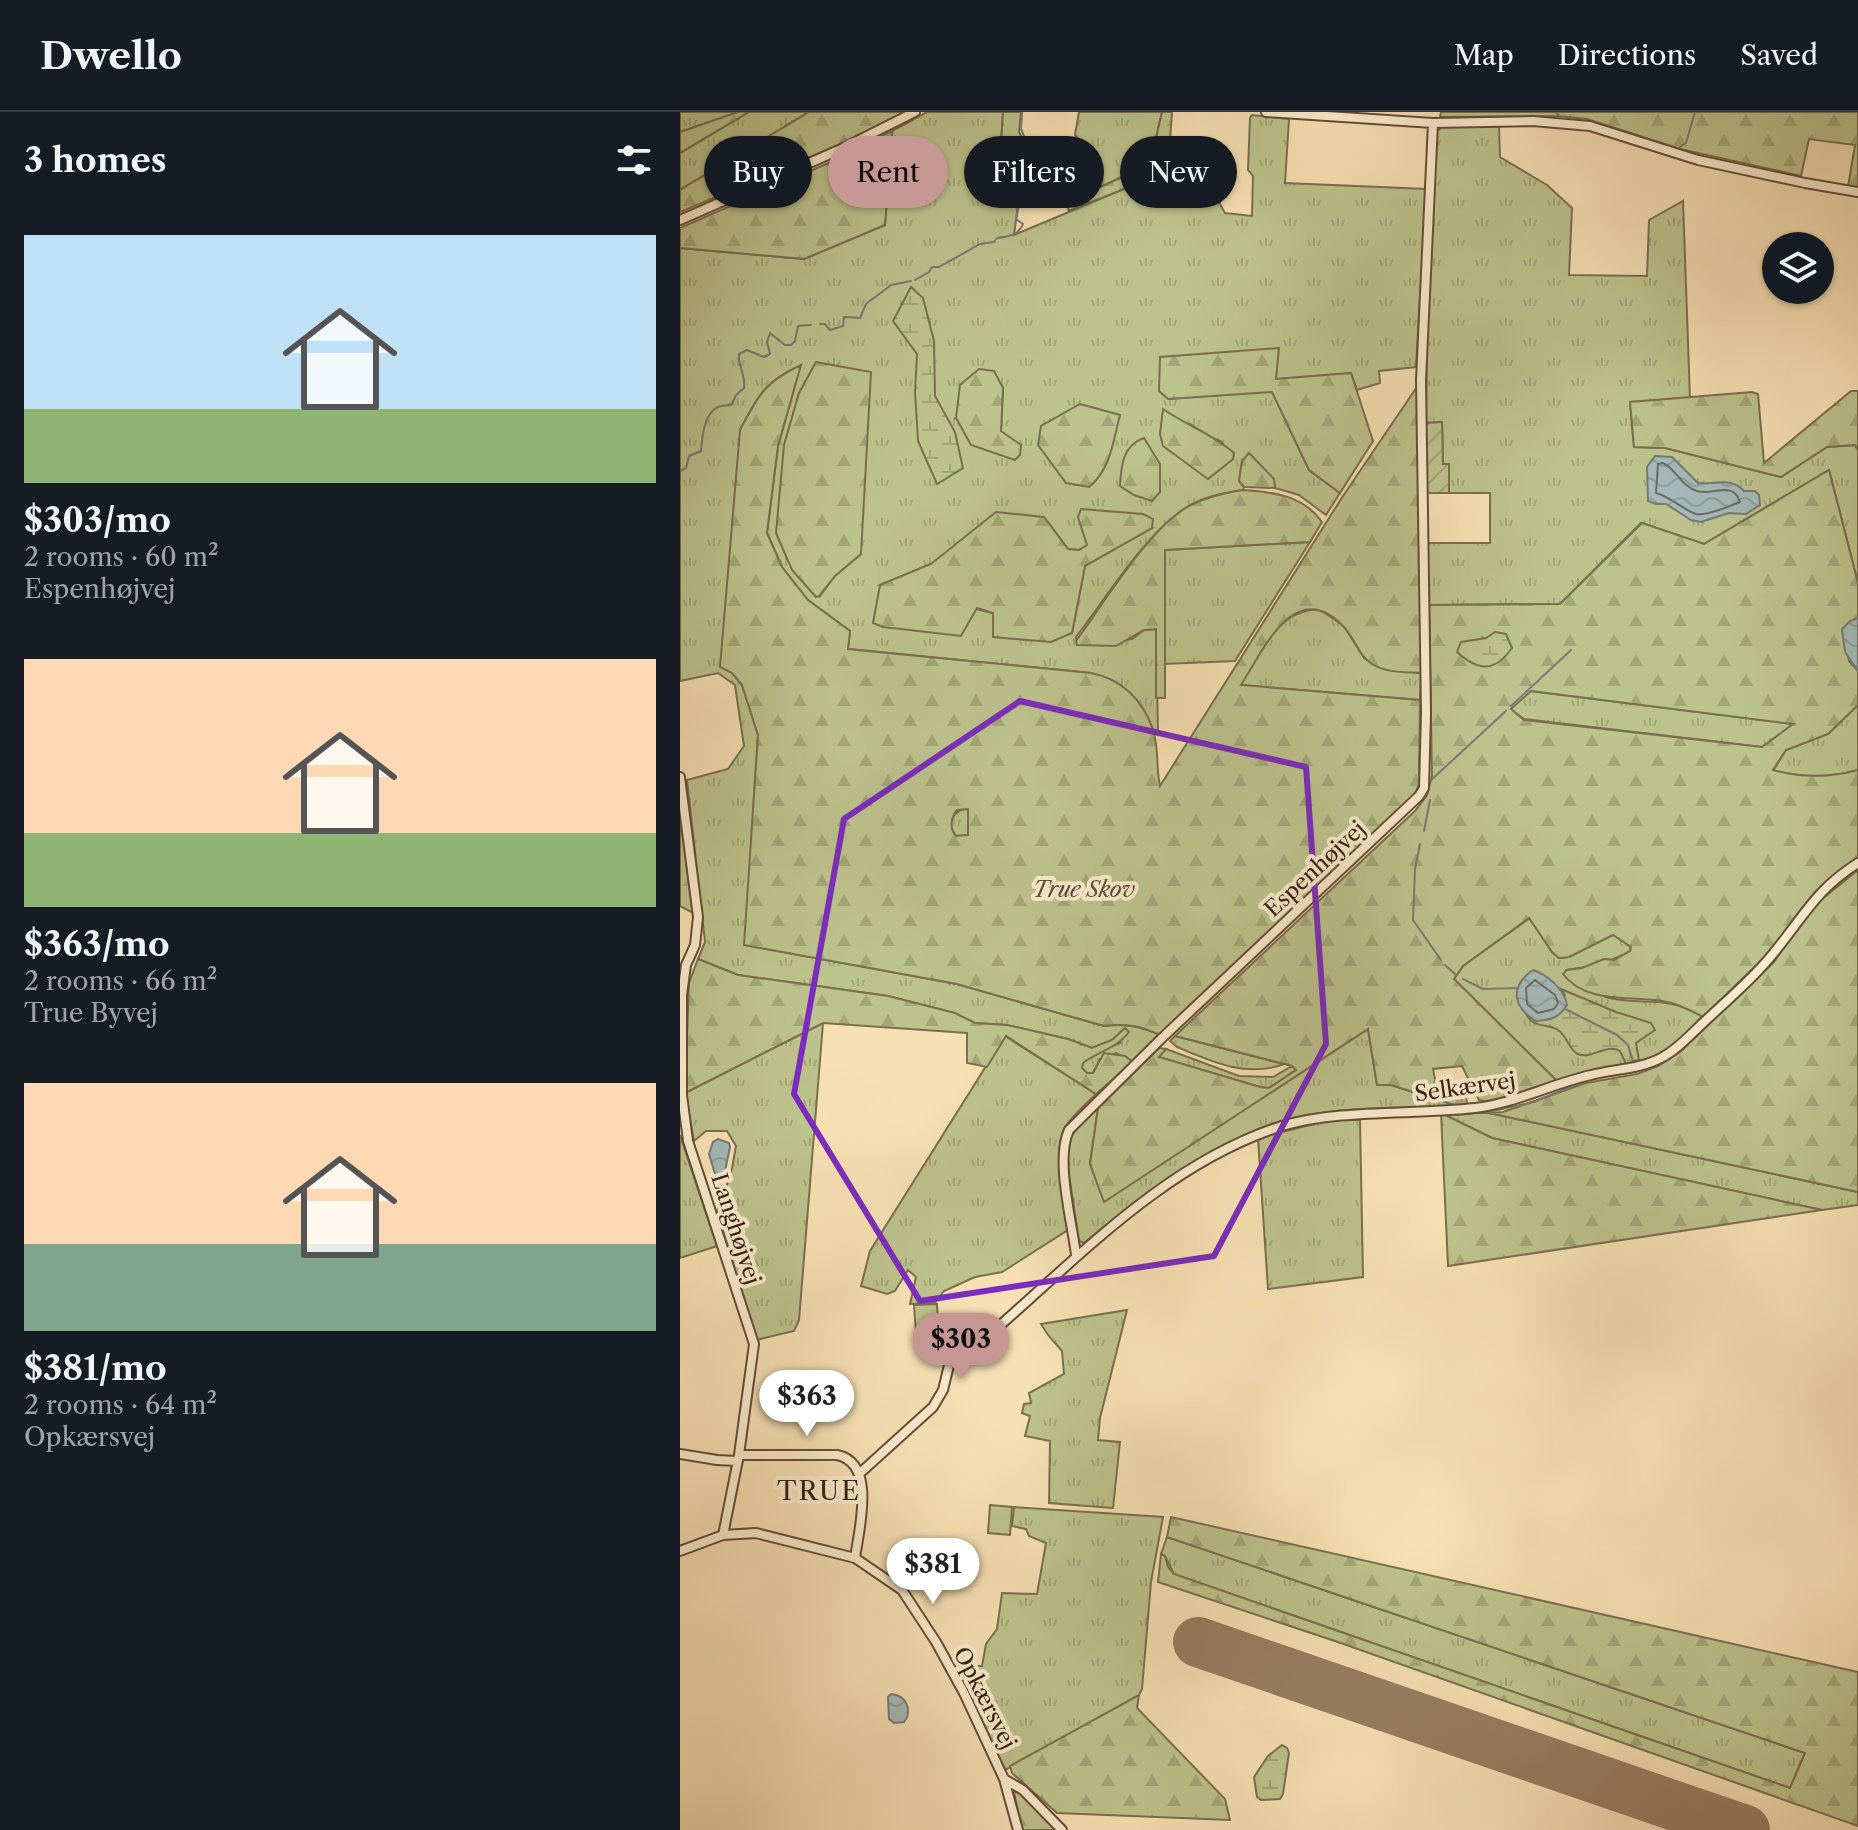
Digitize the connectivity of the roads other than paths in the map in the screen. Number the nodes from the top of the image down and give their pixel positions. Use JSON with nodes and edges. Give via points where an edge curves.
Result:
{"nodes":[{"id":1,"x":915,"y":112,"type":"edge"},
{"id":2,"x":1266,"y":112,"type":"edge"},
{"id":3,"x":1433,"y":123,"type":"junction"},
{"id":4,"x":1858,"y":192,"type":"edge"},
{"id":5,"x":680,"y":220,"type":"edge"},
{"id":6,"x":680,"y":777,"type":"edge"},
{"id":7,"x":1858,"y":863,"type":"edge"},
{"id":8,"x":1076,"y":1255,"type":"junction"},
{"id":9,"x":680,"y":1454,"type":"edge"},
{"id":10,"x":738,"y":1458,"type":"junction"},
{"id":11,"x":859,"y":1474,"type":"junction"},
{"id":12,"x":723,"y":1535,"type":"junction"},
{"id":13,"x":680,"y":1551,"type":"edge"},
{"id":14,"x":855,"y":1558,"type":"junction"},
{"id":15,"x":1004,"y":1779,"type":"junction"},
{"id":16,"x":1018,"y":1830,"type":"edge"},
{"id":17,"x":1062,"y":1830,"type":"edge"}],
"edges":[{"from":1,"to":5,"type":"street"},
{"from":2,"to":3,"type":"street"},
{"from":3,"to":4,"type":"street","via":[[1590,126],[1698,160]]},
{"from":3,"to":8,"type":"street","name":"Espenhøjvej","via":[[1421,380],[1424,788],[1069,1130],[1064,1163]]},
{"from":6,"to":10,"type":"street","name":"Langhøjvej","via":[[698,917],[682,995],[683,1114],[754,1344]]},
{"from":7,"to":8,"type":"street","name":"Selkærvej","via":[[1812,900],[1772,956],[1666,1056],[1503,1103],[1329,1116],[1273,1130],[1180,1177]]},
{"from":8,"to":11,"type":"street","via":[[994,1330],[951,1357],[933,1407]]},
{"from":9,"to":10,"type":"street"},
{"from":10,"to":11,"type":"street","via":[[837,1455],[847,1457]]},
{"from":10,"to":12,"type":"street","name":"Langhøjvej"},
{"from":11,"to":14,"type":"street","via":[[863,1491]]},
{"from":12,"to":13,"type":"street"},
{"from":12,"to":14,"type":"street","via":[[756,1533]]},
{"from":14,"to":15,"type":"street","name":"Opkærsvej","via":[[902,1590],[946,1660]]},
{"from":15,"to":16,"type":"street","name":"Opkærsvej"},
{"from":15,"to":17,"type":"street","via":[[1023,1790]]}]}
